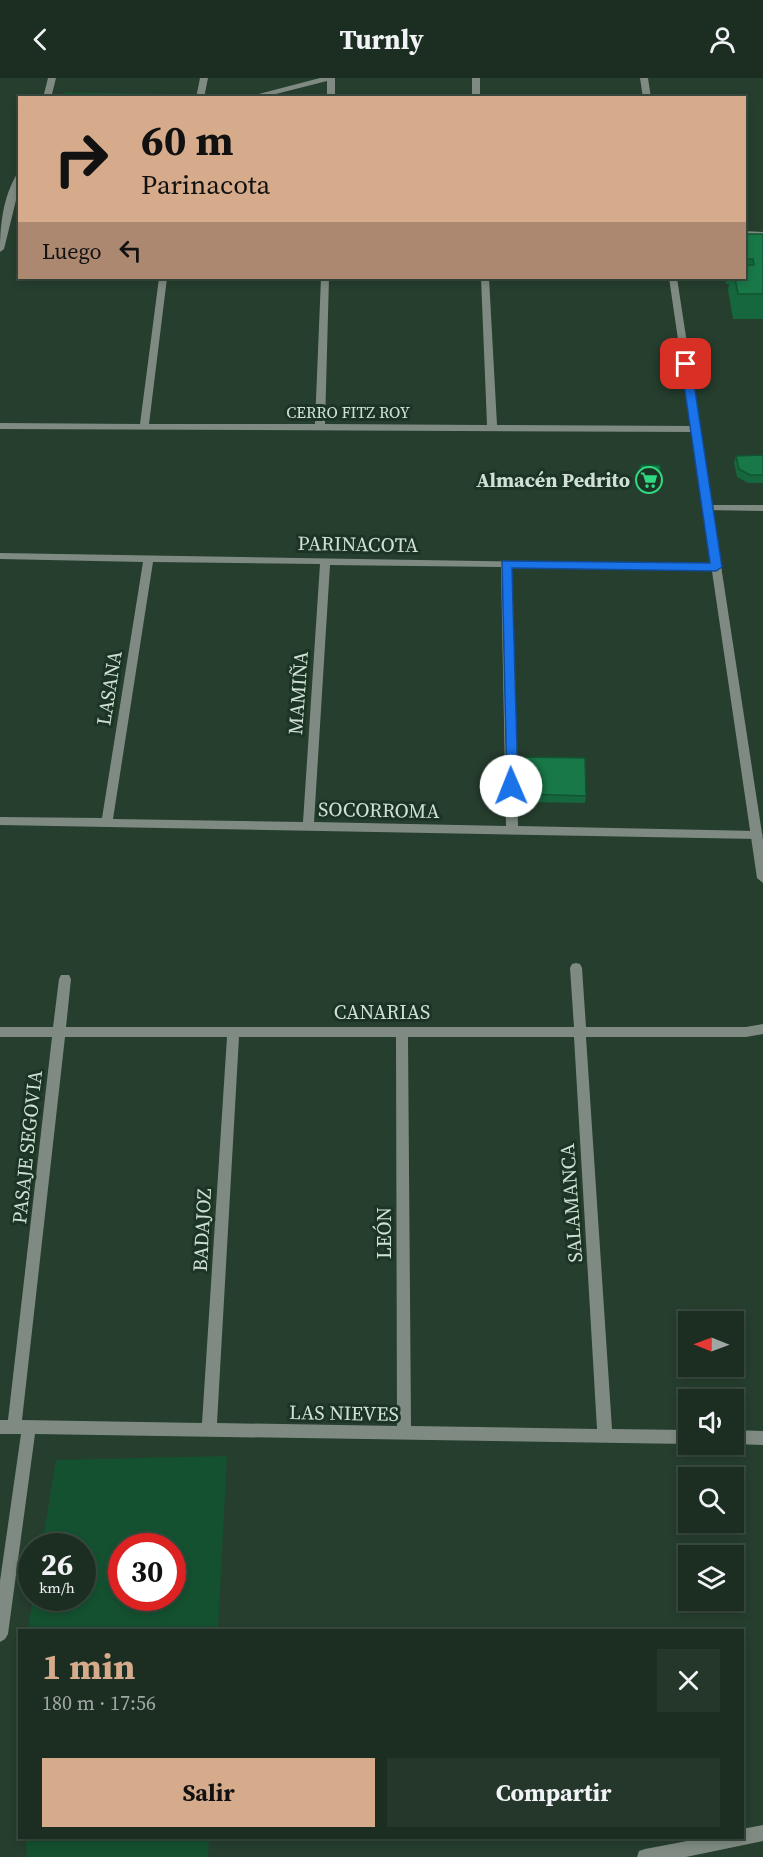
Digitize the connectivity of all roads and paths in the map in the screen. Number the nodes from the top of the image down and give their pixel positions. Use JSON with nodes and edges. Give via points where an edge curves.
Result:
{"nodes":[{"id":1,"x":52,"y":78,"type":"edge"},
{"id":2,"x":204,"y":78,"type":"edge"},
{"id":3,"x":331,"y":78,"type":"edge"},
{"id":4,"x":476,"y":78,"type":"edge"},
{"id":5,"x":644,"y":78,"type":"edge"},
{"id":6,"x":48,"y":96,"type":"edge"},
{"id":7,"x":201,"y":96,"type":"edge"},
{"id":8,"x":256,"y":96,"type":"edge"},
{"id":9,"x":331,"y":96,"type":"edge"},
{"id":10,"x":476,"y":96,"type":"edge"},
{"id":11,"x":646,"y":96,"type":"edge"},
{"id":12,"x":16,"y":186,"type":"edge"},
{"id":13,"x":0,"y":192,"type":"edge"},
{"id":14,"x":746,"y":234,"type":"edge"},
{"id":15,"x":763,"y":235,"type":"edge"},
{"id":16,"x":0,"y":249,"type":"edge"},
{"id":17,"x":163,"y":279,"type":"edge"},
{"id":18,"x":325,"y":279,"type":"edge"},
{"id":19,"x":485,"y":279,"type":"edge"},
{"id":20,"x":673,"y":279,"type":"edge"},
{"id":21,"x":0,"y":426,"type":"edge"},
{"id":22,"x":144,"y":426,"type":"junction"},
{"id":23,"x":320,"y":427,"type":"junction"},
{"id":24,"x":492,"y":428,"type":"junction"},
{"id":25,"x":696,"y":429,"type":"junction"},
{"id":26,"x":708,"y":508,"type":"junction"},
{"id":27,"x":763,"y":508,"type":"edge"},
{"id":28,"x":0,"y":556,"type":"edge"},
{"id":29,"x":148,"y":559,"type":"junction"},
{"id":30,"x":325,"y":561,"type":"junction"},
{"id":31,"x":506,"y":564,"type":"junction"},
{"id":32,"x":716,"y":567,"type":"junction"},
{"id":33,"x":0,"y":821,"type":"edge"},
{"id":34,"x":107,"y":823,"type":"junction"},
{"id":35,"x":308,"y":827,"type":"junction"},
{"id":36,"x":512,"y":831,"type":"junction"},
{"id":37,"x":757,"y":835,"type":"junction"},
{"id":38,"x":763,"y":878,"type":"edge"},
{"id":39,"x":576,"y":968,"type":"dead end"},
{"id":40,"x":65,"y":979,"type":"dead end"},
{"id":41,"x":763,"y":1029,"type":"edge"},
{"id":42,"x":0,"y":1032,"type":"edge"},
{"id":43,"x":59,"y":1032,"type":"junction"},
{"id":44,"x":233,"y":1032,"type":"junction"},
{"id":45,"x":402,"y":1032,"type":"junction"},
{"id":46,"x":580,"y":1032,"type":"junction"},
{"id":47,"x":14,"y":1428,"type":"edge"},
{"id":48,"x":209,"y":1431,"type":"junction"},
{"id":49,"x":404,"y":1433,"type":"junction"},
{"id":50,"x":606,"y":1436,"type":"junction"},
{"id":51,"x":678,"y":1437,"type":"edge"},
{"id":52,"x":744,"y":1437,"type":"edge"},
{"id":53,"x":763,"y":1438,"type":"edge"},
{"id":54,"x":0,"y":1634,"type":"edge"},
{"id":55,"x":763,"y":1833,"type":"edge"},
{"id":56,"x":744,"y":1838,"type":"edge"},
{"id":57,"x":737,"y":1839,"type":"edge"},
{"id":58,"x":645,"y":1857,"type":"edge"}],
"edges":[{"from":1,"to":6,"type":"street"},
{"from":2,"to":7,"type":"street"},
{"from":3,"to":8,"type":"street"},
{"from":3,"to":9,"type":"street"},
{"from":4,"to":10,"type":"street"},
{"from":5,"to":11,"type":"street"},
{"from":12,"to":13,"type":"street"},
{"from":12,"to":16,"type":"street"},
{"from":14,"to":15,"type":"street"},
{"from":17,"to":22,"type":"street"},
{"from":18,"to":23,"type":"street"},
{"from":19,"to":24,"type":"street"},
{"from":20,"to":25,"type":"street"},
{"from":21,"to":22,"type":"street","name":"CERRO FITZ ROY"},
{"from":22,"to":23,"type":"street","name":"CERRO FITZ ROY"},
{"from":23,"to":24,"type":"street","name":"CERRO FITZ ROY"},
{"from":24,"to":25,"type":"street","name":"CERRO FITZ ROY"},
{"from":25,"to":26,"type":"street"},
{"from":26,"to":27,"type":"street"},
{"from":26,"to":32,"type":"street"},
{"from":28,"to":29,"type":"street","name":"PARINACOTA"},
{"from":29,"to":30,"type":"street","name":"PARINACOTA"},
{"from":29,"to":34,"type":"street","name":"LASANA"},
{"from":30,"to":31,"type":"street","name":"PARINACOTA"},
{"from":30,"to":35,"type":"street","name":"MAMIÑA"},
{"from":31,"to":32,"type":"street","name":"PARINACOTA"},
{"from":31,"to":36,"type":"street"},
{"from":32,"to":37,"type":"street"},
{"from":33,"to":34,"type":"street","name":"SOCORROMA"},
{"from":34,"to":35,"type":"street","name":"SOCORROMA"},
{"from":35,"to":36,"type":"street","name":"SOCORROMA"},
{"from":36,"to":37,"type":"street","name":"SOCORROMA"},
{"from":37,"to":38,"type":"street"},
{"from":39,"to":46,"type":"street","name":"SALAMANCA"},
{"from":40,"to":43,"type":"street","name":"PASAJE SEGOVIA"},
{"from":41,"to":46,"type":"street","name":"CANARIAS"},
{"from":42,"to":43,"type":"street","name":"CANARIAS"},
{"from":43,"to":44,"type":"street","name":"CANARIAS"},
{"from":43,"to":47,"type":"street","name":"PASAJE SEGOVIA"},
{"from":44,"to":45,"type":"street","name":"CANARIAS"},
{"from":44,"to":48,"type":"street","name":"BADAJOZ"},
{"from":45,"to":46,"type":"street","name":"CANARIAS"},
{"from":45,"to":49,"type":"street","name":"LEÓN"},
{"from":46,"to":50,"type":"street","name":"SALAMANCA"},
{"from":47,"to":48,"type":"street","name":"LAS NIEVES"},
{"from":47,"to":54,"type":"street","name":"PASAJE SEGOVIA"},
{"from":48,"to":49,"type":"street","name":"LAS NIEVES"},
{"from":49,"to":50,"type":"street","name":"LAS NIEVES"},
{"from":50,"to":51,"type":"street","name":"LAS NIEVES"},
{"from":52,"to":53,"type":"street"},
{"from":55,"to":56,"type":"street"},
{"from":57,"to":58,"type":"street"}]}
